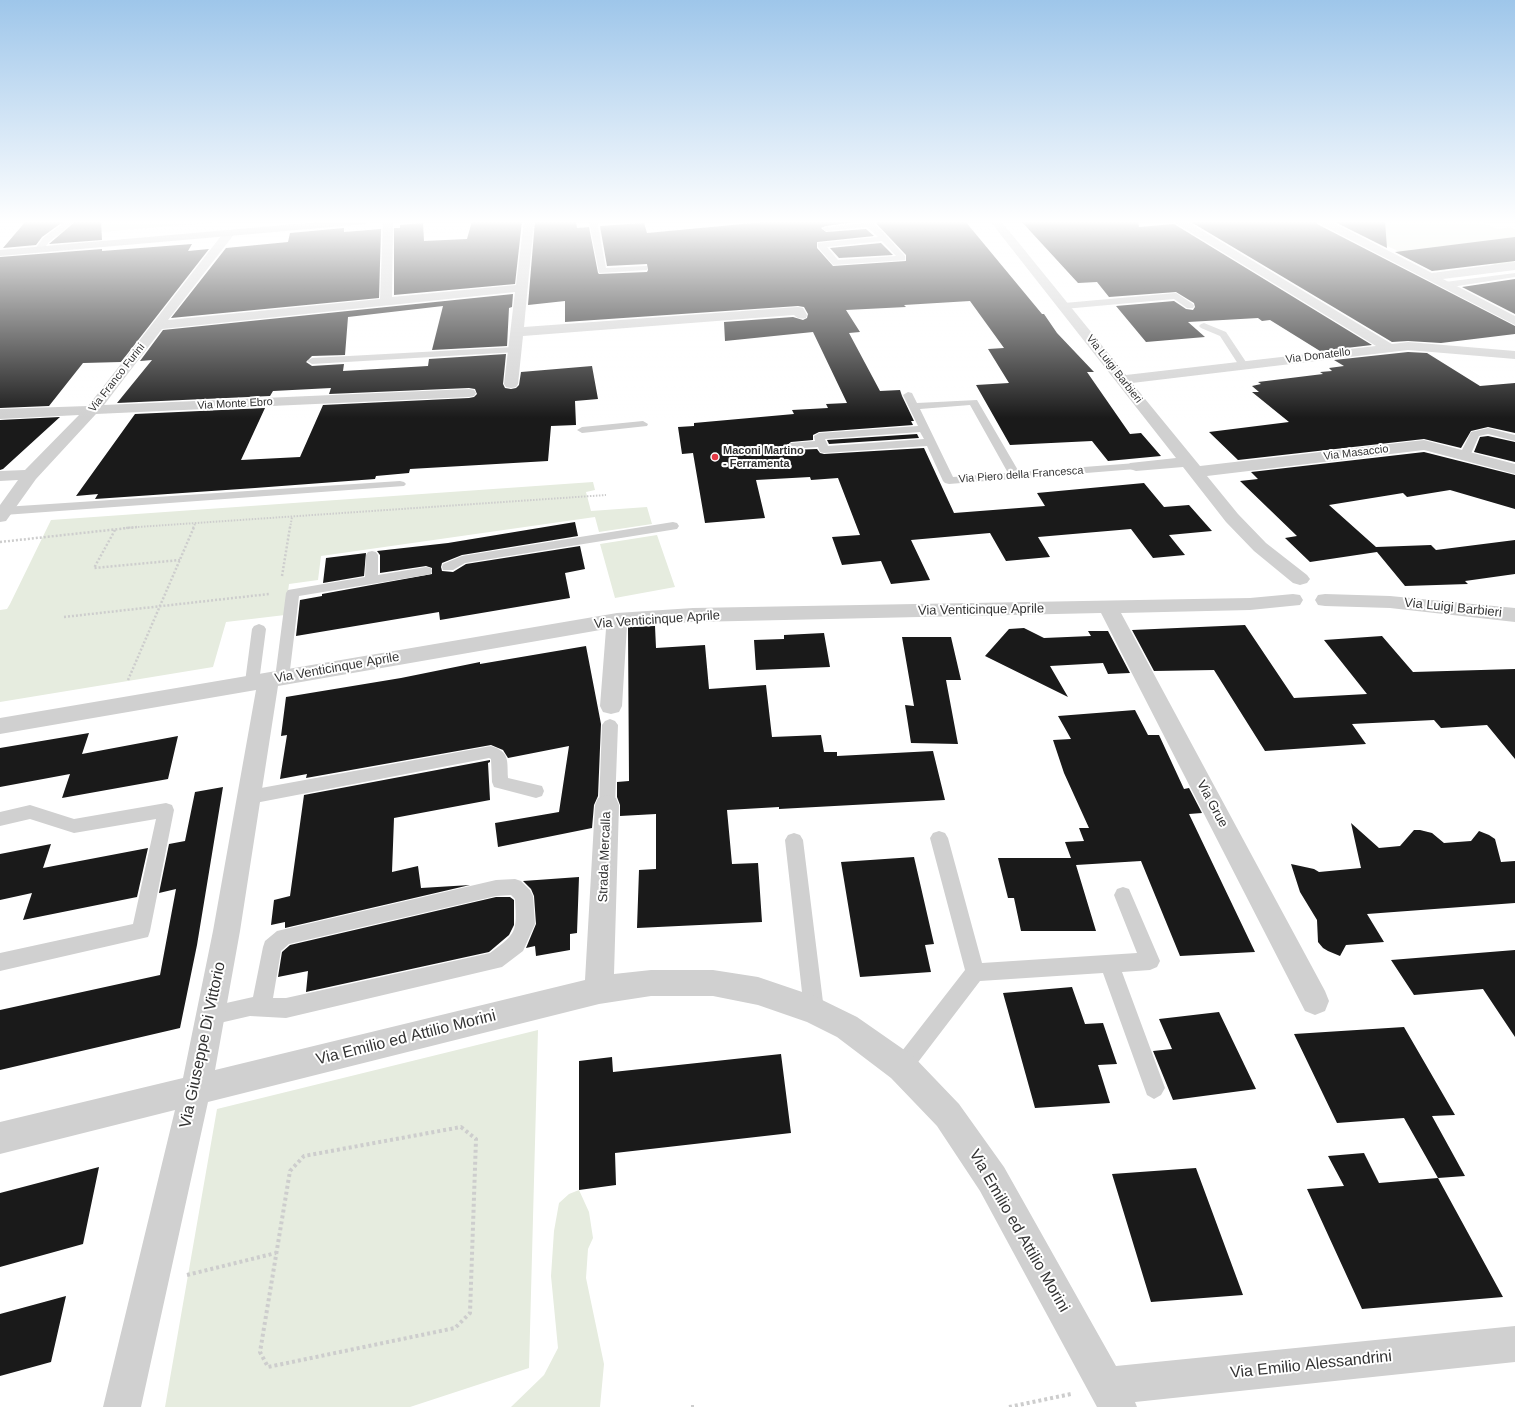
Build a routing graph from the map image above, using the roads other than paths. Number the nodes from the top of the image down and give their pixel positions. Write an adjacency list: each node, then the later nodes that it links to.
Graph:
1 (188, 287): 12 (street, Via Franco Furini)
2 (386, 287): 7 (street)
3 (1048, 287): 8 (street, Via Luigi Barbieri)
4 (1288, 287): 15 (street)
5 (1448, 287): 11 (street)
6 (521, 288): 7 (street); 14 (street)
7 (386, 302): 12 (street)
8 (1064, 306): 9 (lane); 20 (street, Via Luigi Barbieri)
9 (1190, 306)
10 (801, 315): 14 (street)
11 (1515, 321)
12 (158, 325): 23 (street, Via Franco Furini)
13 (1204, 326): 19 (lane)
14 (517, 332): 16 (street)
15 (1389, 348): 17 (street, Via Donatello); 19 (street, Via Donatello)
16 (514, 350): 18 (lane); 21 (street)
17 (1515, 356)
18 (312, 361)
19 (1243, 365): 20 (street, Via Donatello)
20 (1121, 380): 34 (street, Via Luigi Barbieri)
21 (511, 384)
22 (469, 393): 23 (street, Via Monte Ebro)
23 (92, 410): 24 (street, Via Monte Ebro); 37 (street, Via Franco Furini)
24 (0, 414)
25 (643, 424): 27 (lane)
26 (924, 429): 29 (lane, Via Piero della Francesca); 30 (lane); 38 (lane, Via Piero della Francesca)
27 (582, 430)
28 (1515, 438): 32 (lane)
29 (930, 442): 30 (lane); 38 (lane, Via Piero della Francesca)
30 (821, 444): 31 (lane)
31 (791, 446)
32 (1465, 456): 34 (street, Via Masaccio); 35 (street, Via Masaccio)
33 (1136, 466): 34 (street, Via Piero della Francesca); 38 (lane, Via Piero della Francesca)
34 (1191, 467): 46 (street, Via Luigi Barbieri)
35 (1515, 470)
36 (0, 476): 37 (street)
37 (30, 476): 40 (street, Via Franco Furini)
38 (1016, 476)
39 (400, 484): 40 (lane)
40 (2, 514)
41 (673, 526): 43 (lane)
42 (372, 555): 45 (lane)
43 (448, 567)
44 (426, 571): 45 (lane)
45 (371, 580): 51 (lane)
46 (1300, 590): 47 (street, Via Venticinque Aprile); 48 (street, Via Luigi Barbieri)
47 (1108, 607): 49 (street, Via Venticinque Aprile); 65 (street, Via Grue)
48 (1515, 614)
49 (617, 620): 51 (street, Via Venticinque Aprile); 52 (street, Strada Mercalla)
50 (259, 629): 51 (lane)
51 (267, 680): 53 (street, Via Venticinque Aprile); 55 (street, Via Giuseppe Di Vittorio)
52 (610, 716): 56 (lane, Strada Mercalla)
53 (0, 726)
54 (536, 791): 55 (lane)
55 (250, 797): 68 (street, Via Giuseppe Di Vittorio)
56 (607, 805): 64 (street, Strada Mercalla)
57 (0, 819): 61 (lane)
58 (939, 838): 63 (lane)
59 (794, 840): 67 (lane)
60 (1123, 895): 62 (lane)
61 (0, 962)
62 (1109, 963): 63 (lane); 70 (lane)
63 (975, 972): 69 (lane)
64 (599, 990): 67 (street, Via Emilio ed Attilio Morini); 71 (street, Via Emilio ed Attilio Morini)
65 (1315, 1002)
66 (261, 1007): 66 (lane); 68 (lane)
67 (814, 1010): 69 (street, Via Emilio ed Attilio Morini)
68 (211, 1015): 71 (street, Via Giuseppe Di Vittorio)
69 (902, 1067): 74 (street, Via Emilio ed Attilio Morini)
70 (1154, 1088)
71 (195, 1091): 72 (street, Via Emilio ed Attilio Morini); 75 (street, Via Giuseppe Di Vittorio)
72 (0, 1138)
73 (1515, 1344): 74 (street, Via Emilio Alessandrini)
74 (1112, 1396)
75 (122, 1407)

